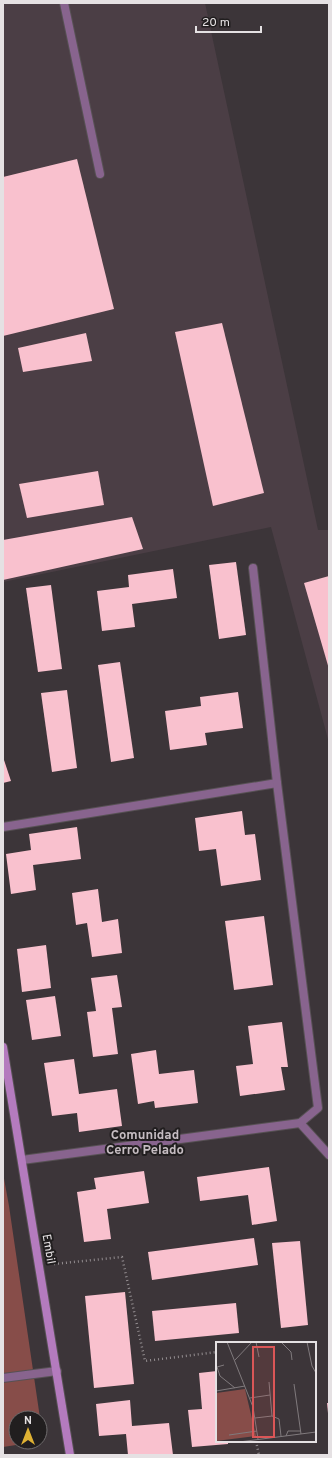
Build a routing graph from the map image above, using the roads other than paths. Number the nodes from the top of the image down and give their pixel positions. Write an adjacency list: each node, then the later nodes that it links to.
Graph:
1 (64, 3): 2 (street)
2 (100, 174)
3 (253, 568): 4 (street)
4 (277, 784): 5 (street); 7 (street)
5 (3, 827)
6 (3, 1047): 9 (street, Embil)
7 (300, 1123): 8 (street); 9 (street)
8 (329, 1155)
9 (22, 1160): 10 (street, Embil)
10 (57, 1371): 11 (street); 12 (street, Embil)
11 (3, 1378)
12 (70, 1455)

